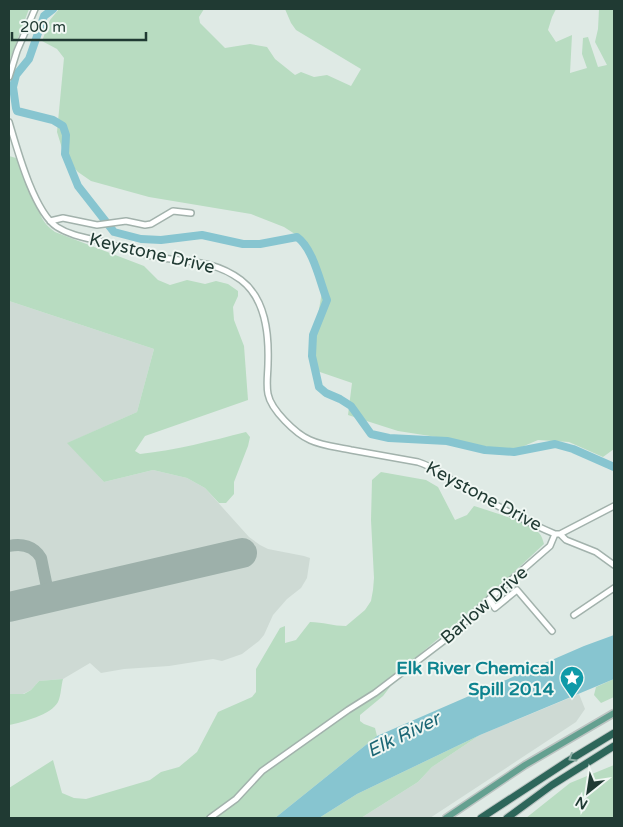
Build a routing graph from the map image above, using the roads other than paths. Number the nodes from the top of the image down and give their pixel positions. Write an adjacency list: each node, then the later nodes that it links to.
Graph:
1 (35, 9): 2 (street)
2 (9, 77)
3 (9, 122): 5 (street, Keystone Drive)
4 (191, 213): 5 (street)
5 (50, 221): 7 (street, Keystone Drive)
6 (614, 506): 7 (street, Barlow Drive)
7 (558, 534): 8 (street, Keystone Drive); 10 (street, Barlow Drive)
8 (614, 564)
9 (614, 588): 11 (street)
10 (489, 599): 12 (street); 16 (street, Barlow Drive)
11 (574, 615)
12 (552, 631)
13 (614, 713): 17 (main road)
14 (614, 733): 18 (highway, one-way to 18)
15 (614, 746): 19 (highway)
16 (210, 818)
17 (446, 818)
18 (481, 818)
19 (506, 818)

